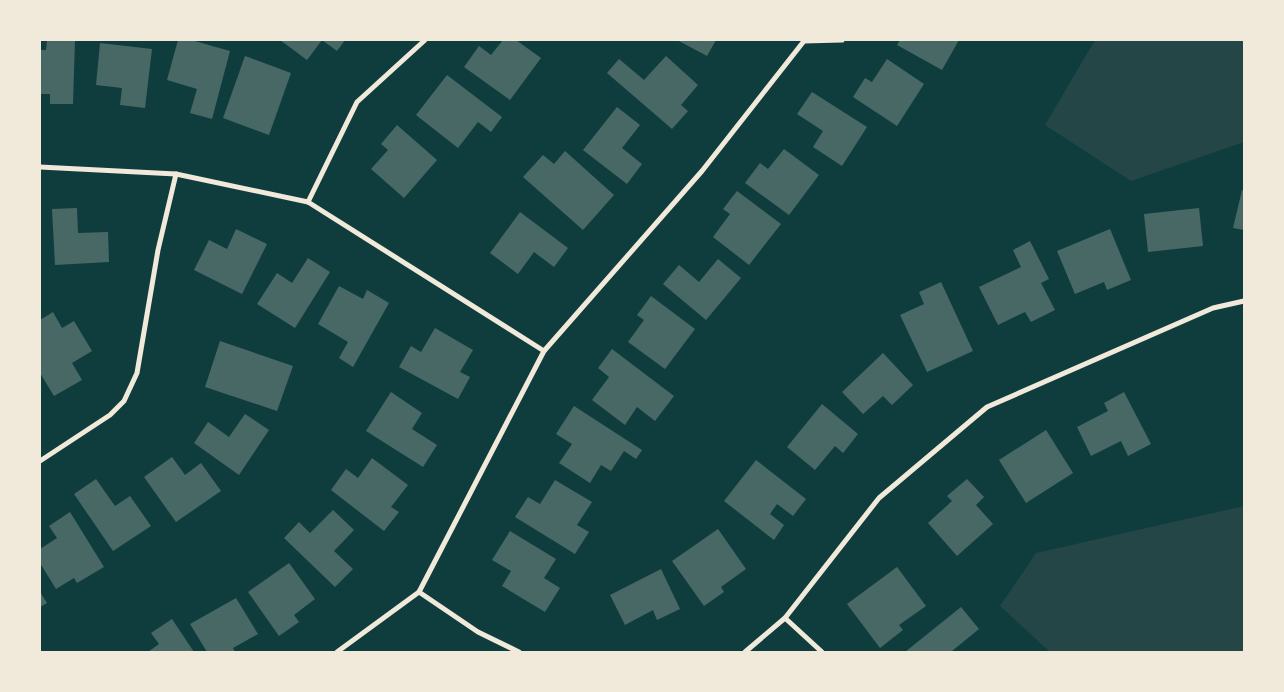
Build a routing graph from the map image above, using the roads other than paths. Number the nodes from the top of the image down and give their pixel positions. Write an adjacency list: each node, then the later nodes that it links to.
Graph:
1 (425, 40): 6 (street)
2 (804, 40): 3 (street); 8 (street)
3 (842, 40)
4 (40, 167): 5 (street)
5 (176, 174): 6 (street); 9 (street)
6 (308, 202): 8 (street)
7 (1244, 301): 11 (street)
8 (544, 351): 10 (street)
9 (40, 460)
10 (419, 592): 12 (street); 13 (street)
11 (785, 618): 14 (street); 15 (street)
12 (337, 652)
13 (519, 652)
14 (745, 652)
15 (822, 652)

